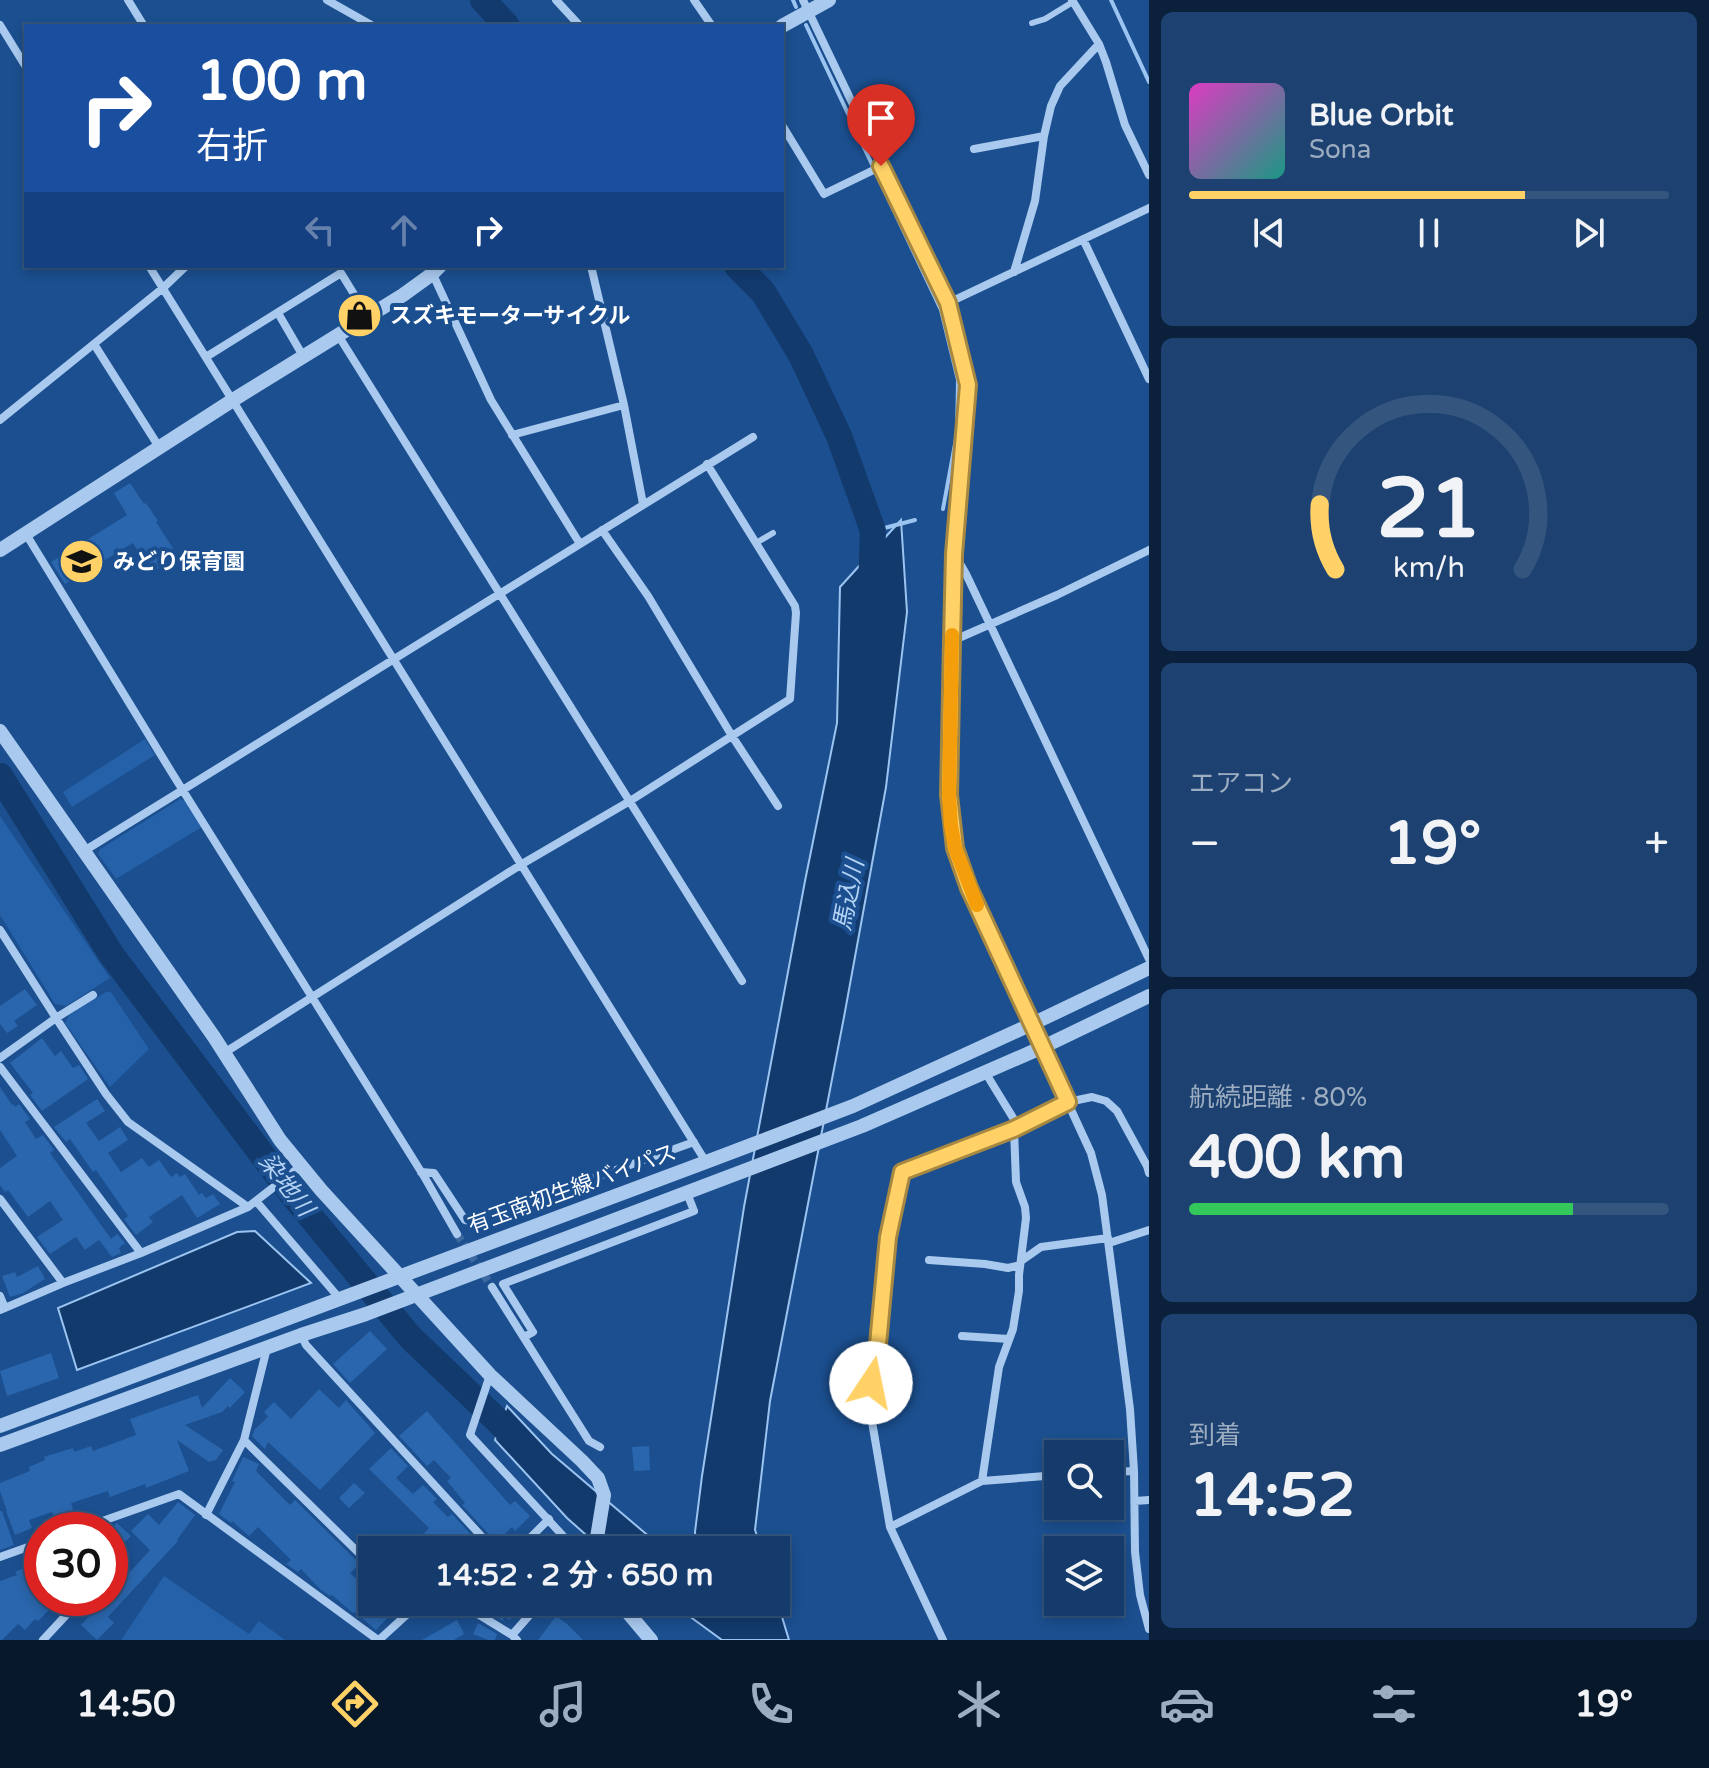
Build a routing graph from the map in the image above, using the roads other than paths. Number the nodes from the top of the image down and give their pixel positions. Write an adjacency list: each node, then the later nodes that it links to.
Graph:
1 (128, 0): 9 (street)
2 (327, 0): 10 (street)
3 (556, 0): 11 (street)
4 (694, 0): 12 (street)
5 (829, 0): 7 (street)
6 (1073, 1): 8 (lane); 15 (street)
7 (806, 6): 13 (street); 20 (street)
8 (1032, 23)
9 (143, 24)
10 (369, 24)
11 (578, 24)
12 (711, 24)
13 (784, 24)
14 (0, 25): 16 (street)
15 (1099, 44): 18 (street); 21 (street)
16 (24, 64)
17 (784, 128): 20 (street)
18 (1044, 136): 19 (street); 28 (street)
19 (974, 149)
20 (881, 166): 30 (street)
21 (1149, 175)
22 (1149, 208): 23 (street)
23 (1083, 239): 28 (street); 37 (street)
24 (150, 268): 29 (street)
25 (184, 268): 29 (street)
26 (591, 268): 39 (street)
27 (434, 269): 32 (street); 41 (street)
28 (1014, 272): 30 (street)
29 (163, 288): 34 (street); 36 (street)
30 (948, 303): 53 (street)
31 (278, 313): 32 (street); 35 (street); 36 (street)
32 (368, 317): 33 (street)
33 (338, 335): 35 (street); 54 (street)
34 (94, 344): 40 (street); 43 (street)
35 (303, 356): 38 (street)
36 (206, 357): 38 (street)
37 (1149, 379)
38 (233, 400): 43 (street); 57 (street)
39 (624, 405): 41 (street); 45 (street)
40 (0, 420)
41 (512, 435): 50 (street)
42 (753, 437): 44 (street)
43 (159, 447): 48 (street)
44 (707, 464): 45 (street); 49 (street)
45 (643, 504): 46 (street)
46 (602, 530): 50 (street); 59 (street)
47 (773, 533): 49 (lane)
48 (26, 534): 51 (street); 60 (street)
49 (756, 543): 59 (street)
50 (580, 544): 54 (street)
51 (0, 550)
52 (1149, 550): 55 (street)
53 (954, 554): 55 (street); 56 (street)
54 (500, 594): 57 (street); 61 (street)
55 (990, 626): 56 (street); 66 (street)
56 (952, 641): 73 (street)
57 (394, 659): 60 (street); 64 (street)
58 (0, 731): 63 (street)
59 (732, 736): 61 (street); 62 (street)
60 (183, 789): 63 (street); 71 (street)
61 (630, 801): 64 (street); 68 (street)
62 (778, 806)
63 (84, 851): 75 (street)
64 (522, 864): 71 (street); 81 (street)
65 (0, 930): 72 (street)
66 (1149, 959)
67 (1149, 968): 73 (street, 有玉南初生線バイパス)
68 (742, 981)
69 (93, 995): 72 (street)
70 (1149, 996): 74 (street, 有玉南初生線バイパス)
71 (311, 998): 75 (street); 84 (street)
72 (56, 1018): 76 (street); 89 (street)
73 (1032, 1024): 74 (street); 82 (street, 有玉南初生線バイパス)
74 (1043, 1047): 78 (street, 有玉南初生線バイパス); 79 (street)
75 (224, 1053): 83 (street)
76 (0, 1058)
77 (0, 1067): 93 (street)
78 (985, 1072): 80 (street); 86 (street, 有玉南初生線バイパス)
79 (1068, 1102): 80 (street); 85 (street); 92 (street)
80 (1016, 1128): 95 (street); 122 (street)
81 (694, 1142): 82 (street); 84 (street)
82 (706, 1162): 96 (street, 有玉南初生線バイパス)
83 (299, 1168): 88 (street); 96 (street)
84 (421, 1172): 91 (street)
85 (1149, 1173)
86 (687, 1193): 100 (street, 有玉南初生線バイパス); 105 (street)
87 (0, 1199): 97 (street)
88 (256, 1201): 89 (street); 101 (street)
89 (248, 1207): 93 (street)
90 (1149, 1230): 92 (street)
91 (457, 1234)
92 (1109, 1241): 95 (street); 114 (street)
93 (141, 1253): 97 (street)
94 (929, 1260): 95 (street)
95 (1020, 1263): 106 (street)
96 (396, 1278): 100 (street); 101 (street, 有玉南初生線バイパス)
97 (63, 1283): 102 (street)
98 (492, 1287): 105 (street)
99 (0, 1296): 102 (street)
100 (413, 1296): 103 (street, 有玉南初生線バイパス); 108 (street)
101 (345, 1297): 109 (street, 有玉南初生線バイパス)
102 (2, 1309)
103 (301, 1335): 107 (street, 有玉南初生線バイパス); 123 (street)
104 (962, 1336): 106 (street)
105 (524, 1337): 112 (street)
106 (1009, 1339): 116 (street)
107 (267, 1348): 110 (street); 111 (street, 有玉南初生線バイパス)
108 (490, 1375): 121 (street); 126 (street)
109 (0, 1426)
110 (244, 1440): 120 (street); 128 (street)
111 (0, 1445)
112 (600, 1447)
113 (1124, 1471): 114 (street)
114 (1134, 1471): 118 (street)
115 (1044, 1476): 116 (street)
116 (982, 1481): 122 (street)
117 (1149, 1500): 118 (street)
118 (1135, 1501): 135 (street)
119 (128, 1512): 120 (street)
120 (206, 1515): 140 (street)
121 (549, 1519): 124 (street); 125 (street)
122 (890, 1527): 141 (street)
123 (481, 1536)
124 (532, 1536)
125 (564, 1536)
126 (597, 1536)
127 (24, 1548): 129 (street)
128 (358, 1552)
129 (0, 1557)
130 (65, 1616): 139 (street)
131 (403, 1616): 136 (street)
132 (481, 1616): 137 (street)
133 (530, 1616): 137 (street)
134 (630, 1616): 138 (street)
135 (1149, 1629)
136 (389, 1636): 140 (street)
137 (514, 1638)
138 (646, 1638)
139 (43, 1640)
140 (378, 1640)
141 (943, 1640)

